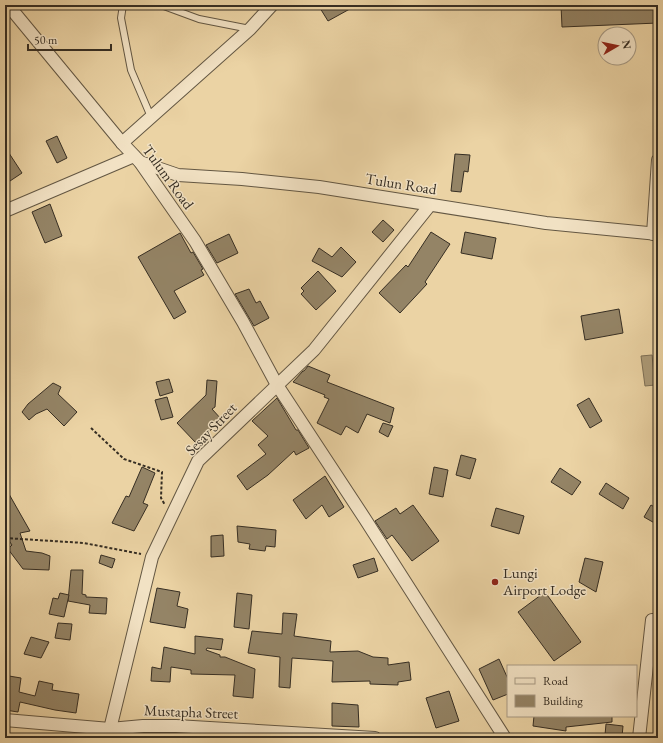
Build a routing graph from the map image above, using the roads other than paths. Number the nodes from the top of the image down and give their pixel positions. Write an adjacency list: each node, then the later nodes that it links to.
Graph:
1 (8, 5): 7 (street, Tulum Road)
2 (123, 5): 6 (lane)
3 (161, 5): 5 (lane)
4 (272, 5): 5 (street)
5 (250, 29): 6 (street)
6 (151, 117): 7 (street)
7 (122, 143): 8 (street, Tulum Road)
8 (137, 159): 10 (street, Tulun Road); 11 (street); 13 (street, Tulum Road)
9 (658, 160): 12 (street)
10 (430, 205): 12 (street, Tulun Road); 13 (street, Sesay Street)
11 (5, 211)
12 (655, 234)
13 (277, 385): 16 (street, Sesay Street); 19 (street, Tulum Road)
14 (652, 620): 20 (street)
15 (5, 720): 16 (street, Mustapha Street)
16 (107, 734): 17 (street, Mustapha Street)
17 (283, 735): 18 (street, Mustapha Street)
18 (375, 738)
19 (505, 738)
20 (639, 738)

